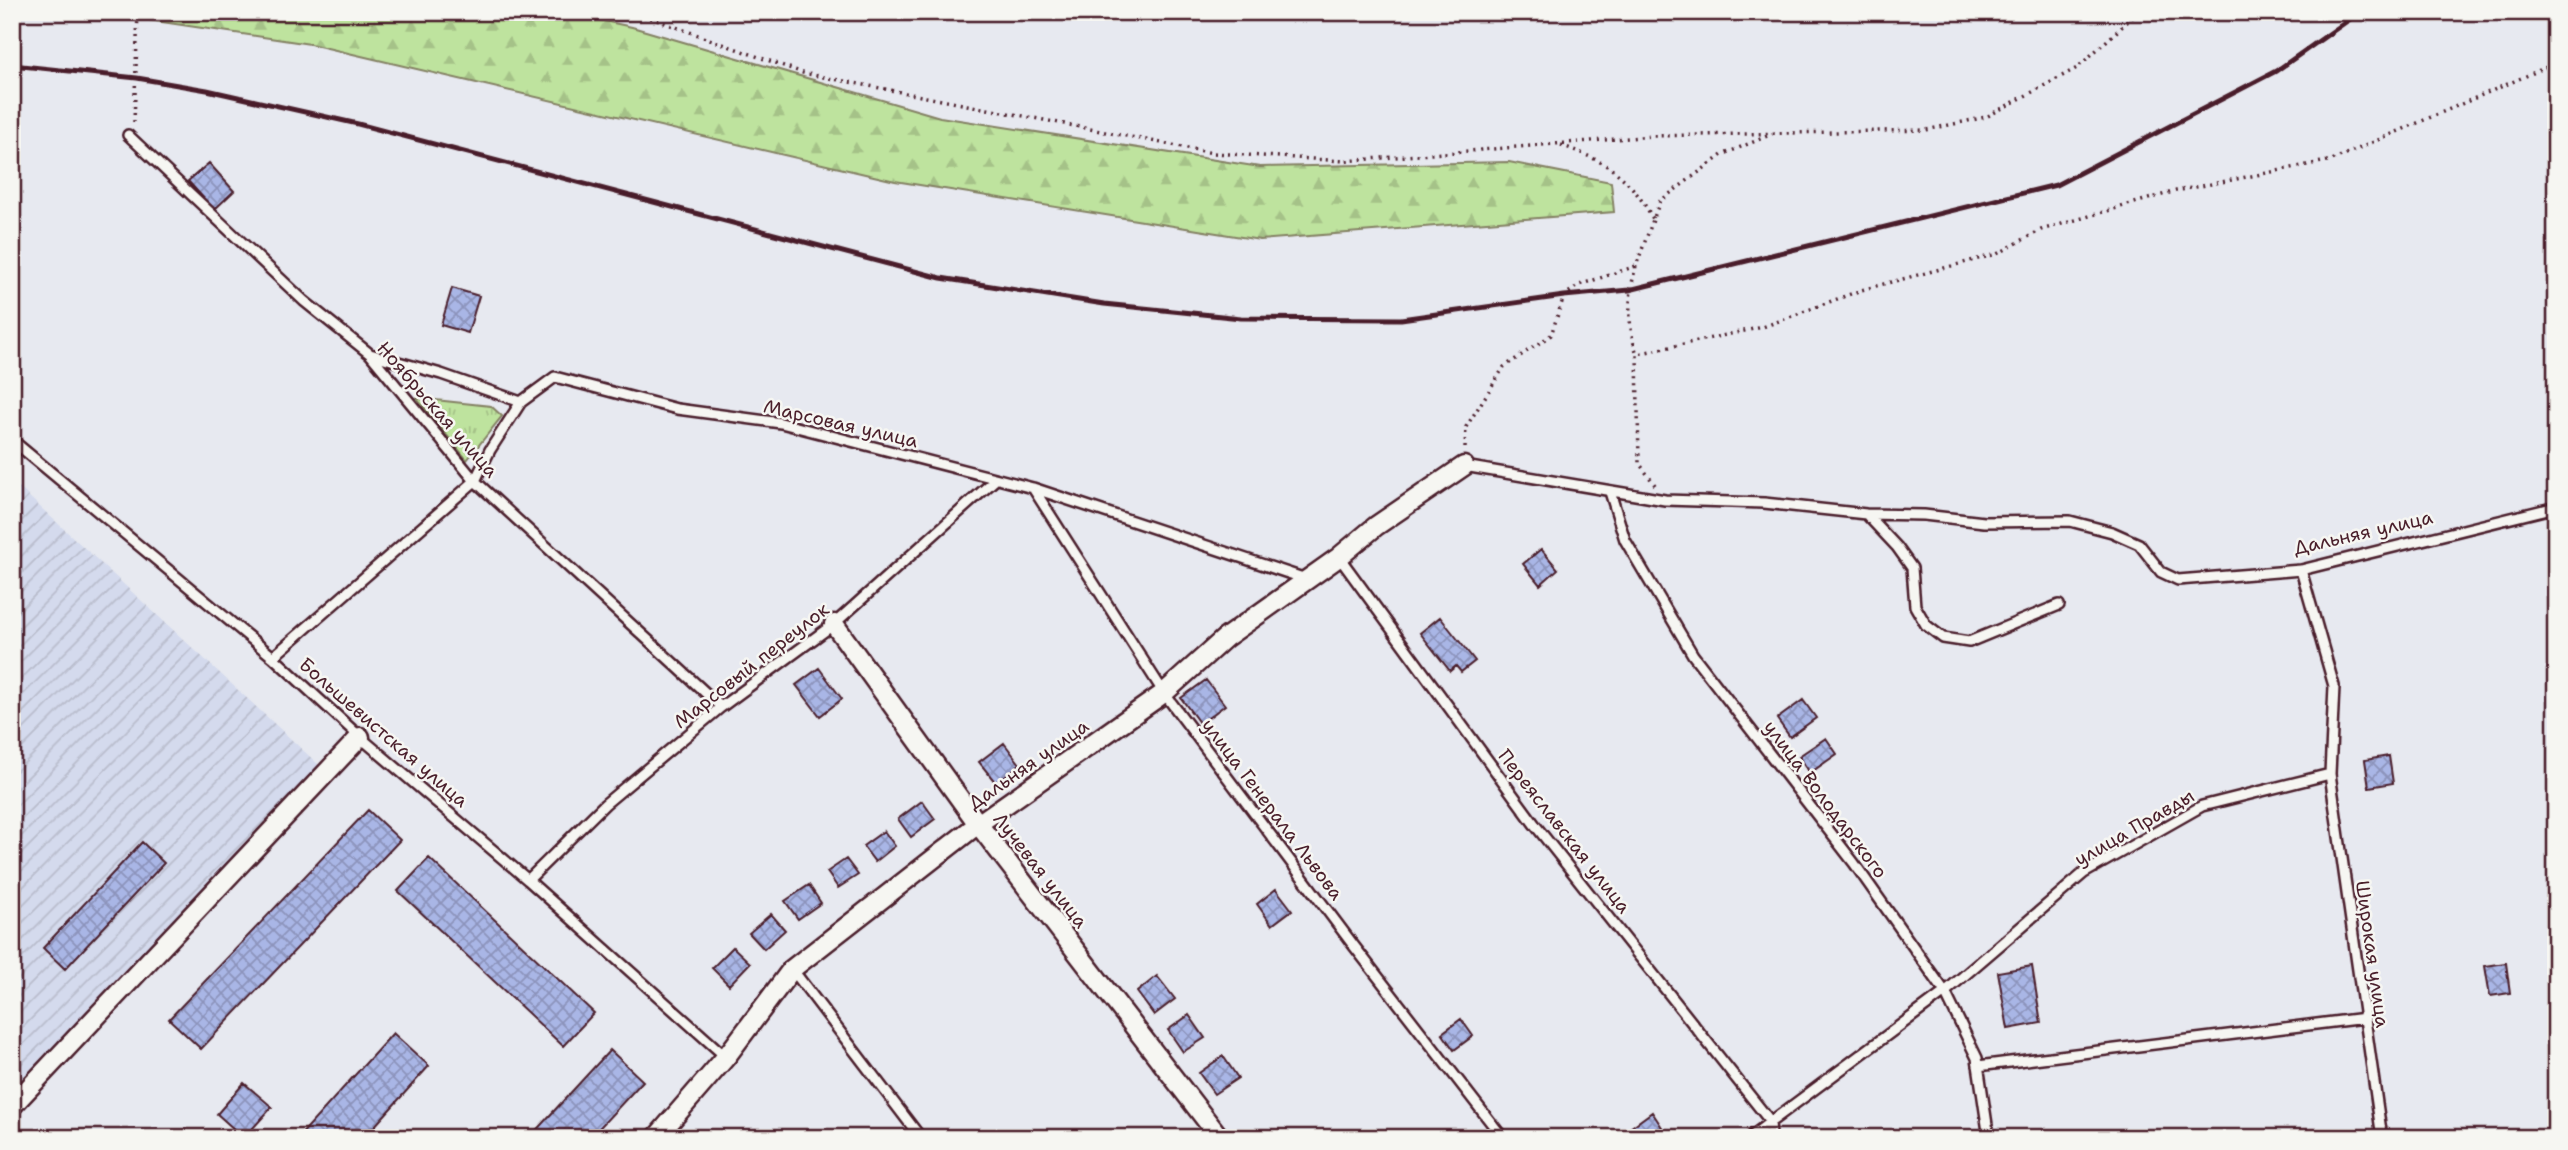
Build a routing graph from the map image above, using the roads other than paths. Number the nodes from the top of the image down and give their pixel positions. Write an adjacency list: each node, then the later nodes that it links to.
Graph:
1 (128, 135): 2 (lane, Ноябрьская улица)
2 (370, 354): 3 (lane); 7 (lane, Ноябрьская улица)
3 (521, 402): 6 (lane, Марсовая улица); 7 (lane)
4 (12, 440): 17 (lane, Большевистская улица)
5 (1464, 466): 9 (lane); 12 (street, Дальняя улица)
6 (996, 478): 8 (lane, Марсовая улица); 16 (lane, Марсовый переулок)
7 (475, 481): 17 (lane); 19 (lane, Ноябрьская улица)
8 (1032, 488): 14 (lane, Марсовая улица); 18 (lane, улица Генерала Львова)
9 (1610, 492): 11 (lane); 25 (lane, улица Володарского)
10 (2556, 507): 13 (lane, Дальняя улица)
11 (1866, 514): 13 (lane, Дальняя улица); 15 (lane)
12 (1339, 557): 14 (street, Дальняя улица); 30 (lane, Переяславская улица)
13 (2301, 570): 21 (lane)
14 (1306, 579): 18 (street, Дальняя улица)
15 (2059, 605)
16 (834, 624): 19 (lane, Марсовый переулок); 22 (street, Лучевая улица)
17 (272, 657): 20 (lane, Большевистская улица)
18 (1164, 693): 22 (street, Дальняя улица); 34 (lane, улица Генерала Львова)
19 (721, 707): 23 (lane, Марсовый переулок)
20 (360, 737): 23 (lane, Большевистская улица); 29 (street)
21 (2330, 774): 25 (lane, улица Правды); 26 (lane, Широкая улица)
22 (978, 824): 24 (street, Дальняя улица); 33 (street, Лучевая улица)
23 (528, 880): 27 (lane, Большевистская улица)
24 (792, 969): 27 (street, Дальняя улица); 32 (lane)
25 (1945, 992): 28 (lane, улица Володарского); 30 (lane, улица Правды)
26 (2365, 1018): 28 (lane); 38 (lane, Широкая улица)
27 (726, 1057): 31 (street, Дальняя улица)
28 (1979, 1066): 37 (lane, улица Володарского)
29 (12, 1106)
30 (1770, 1121): 35 (lane, улица Правды); 36 (lane)
31 (659, 1137)
32 (921, 1138)
33 (1220, 1138)
34 (1503, 1138)
35 (1749, 1138)
36 (1771, 1138)
37 (1989, 1138)
38 (2382, 1138)

